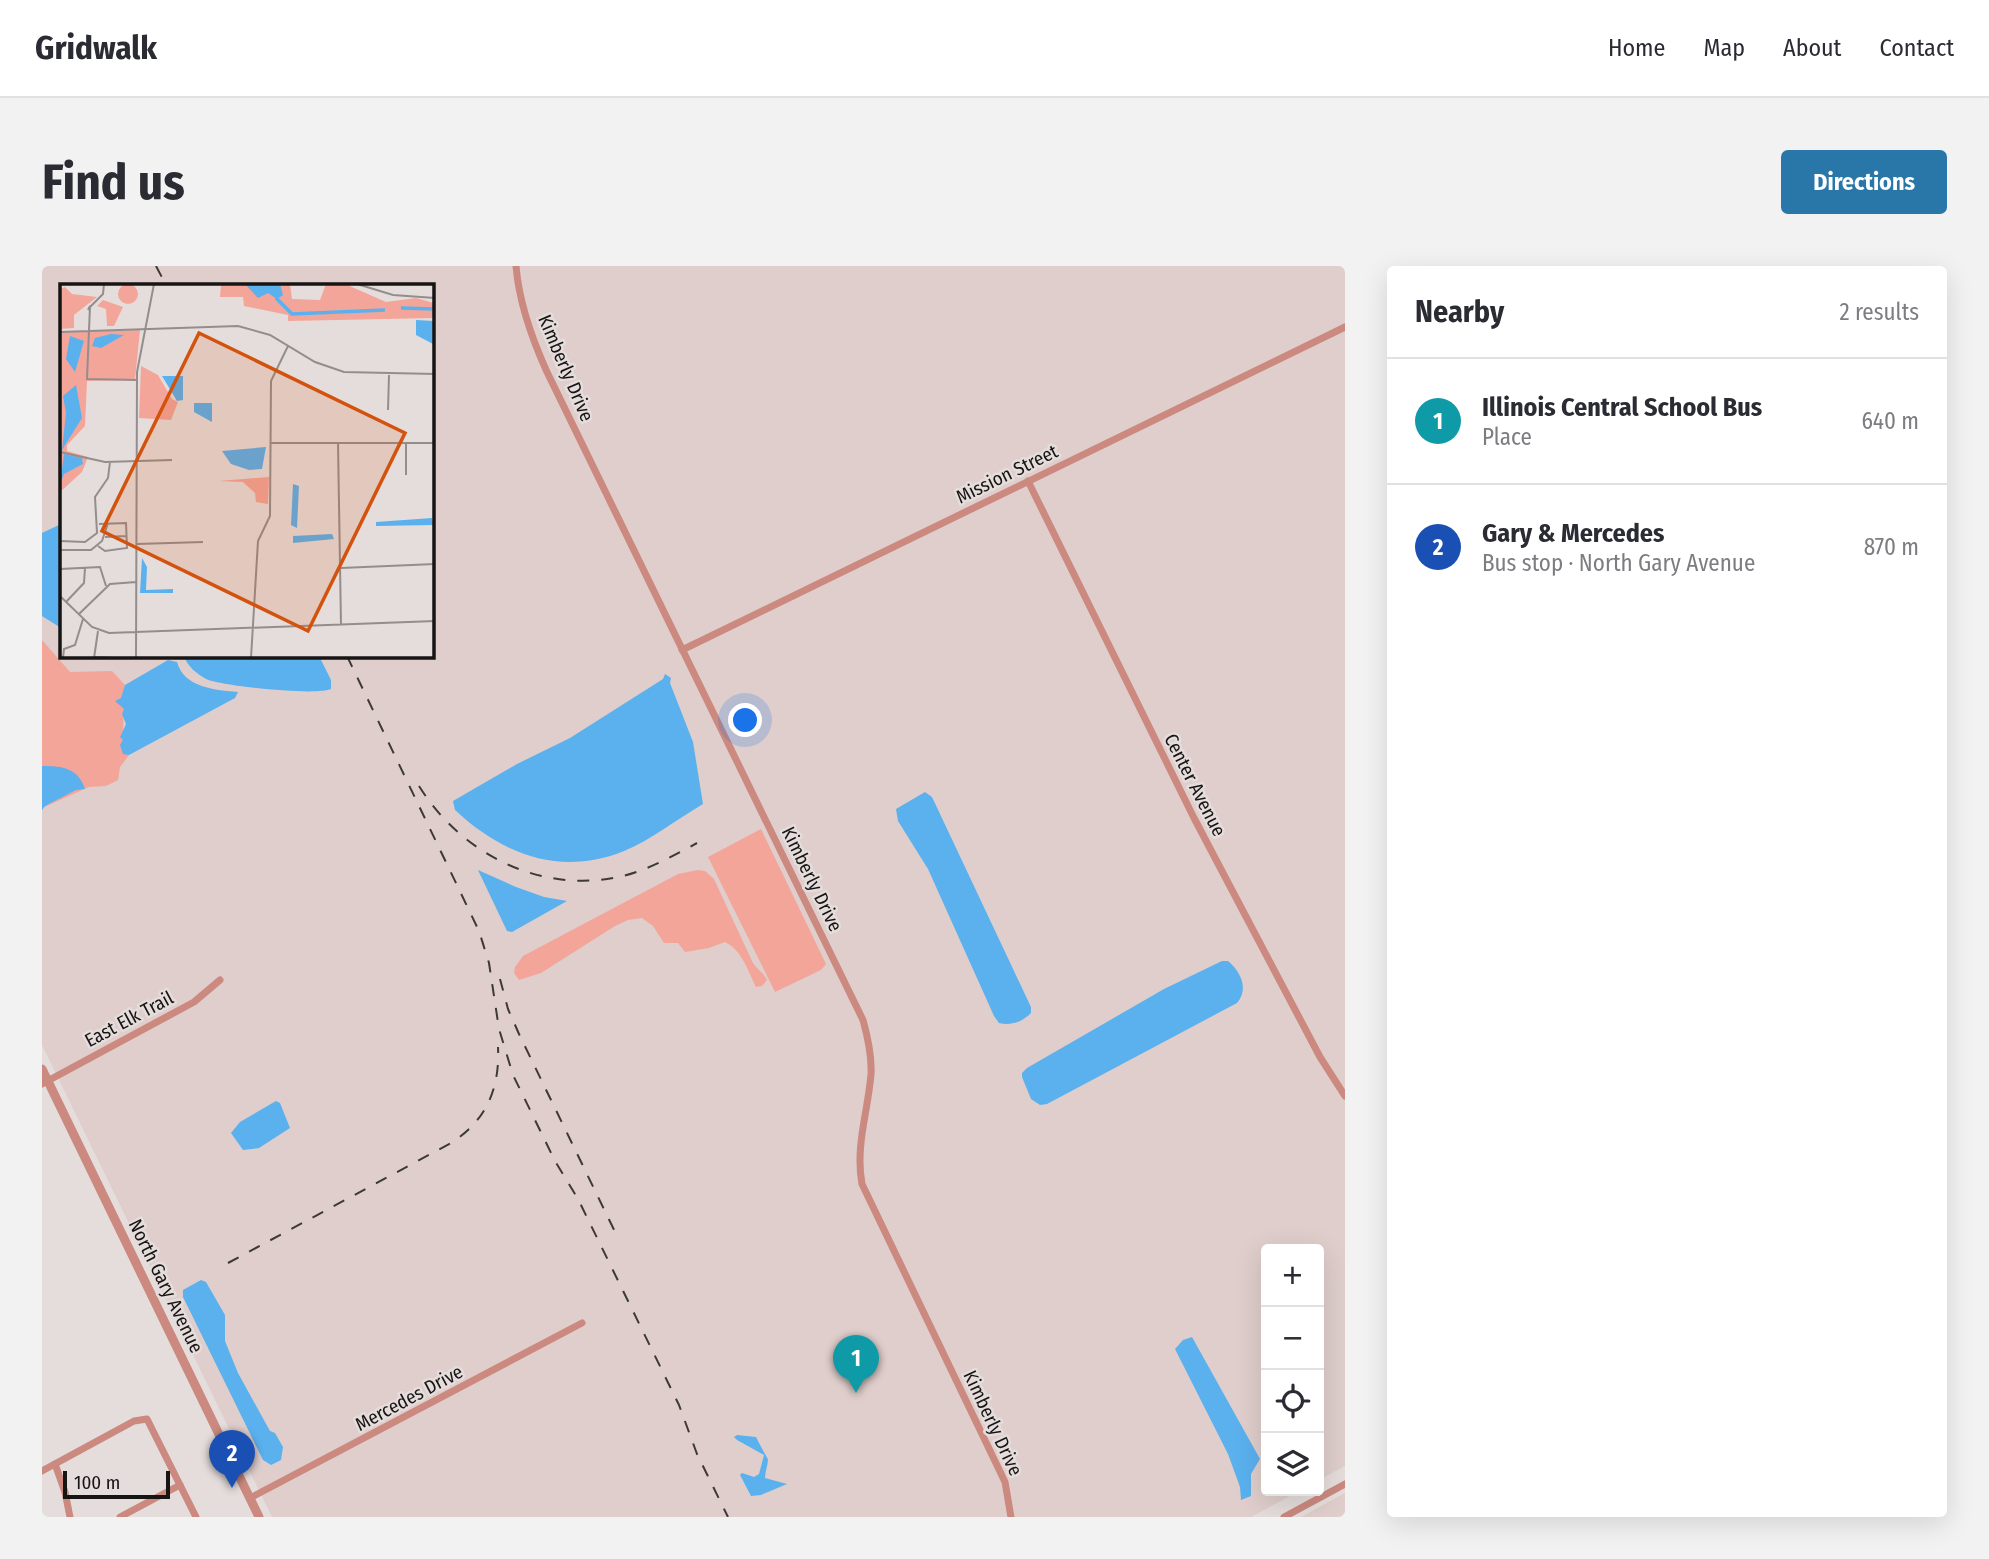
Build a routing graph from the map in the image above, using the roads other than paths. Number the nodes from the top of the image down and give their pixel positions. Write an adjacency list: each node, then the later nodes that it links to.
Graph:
1 (516, 266): 4 (street, Kimberly Drive)
2 (1345, 327): 3 (street, Mission Street)
3 (1028, 481): 4 (street, Mission Street); 8 (street, Center Avenue)
4 (682, 650): 19 (street, Kimberly Drive)
5 (220, 979): 7 (street, East Elk Trail)
6 (42, 1069): 7 (street, North Gary Avenue)
7 (45, 1082): 14 (street, North Gary Avenue)
8 (1345, 1096)
9 (582, 1324): 14 (street, Mercedes Drive)
10 (55, 1464): 11 (street); 13 (street); 15 (street)
11 (42, 1471)
12 (1345, 1484): 20 (street)
13 (180, 1485): 16 (street); 17 (street)
14 (250, 1499): 18 (street, North Gary Avenue)
15 (70, 1517)
16 (120, 1517)
17 (196, 1517)
18 (259, 1517)
19 (1011, 1517)
20 (1284, 1517)

